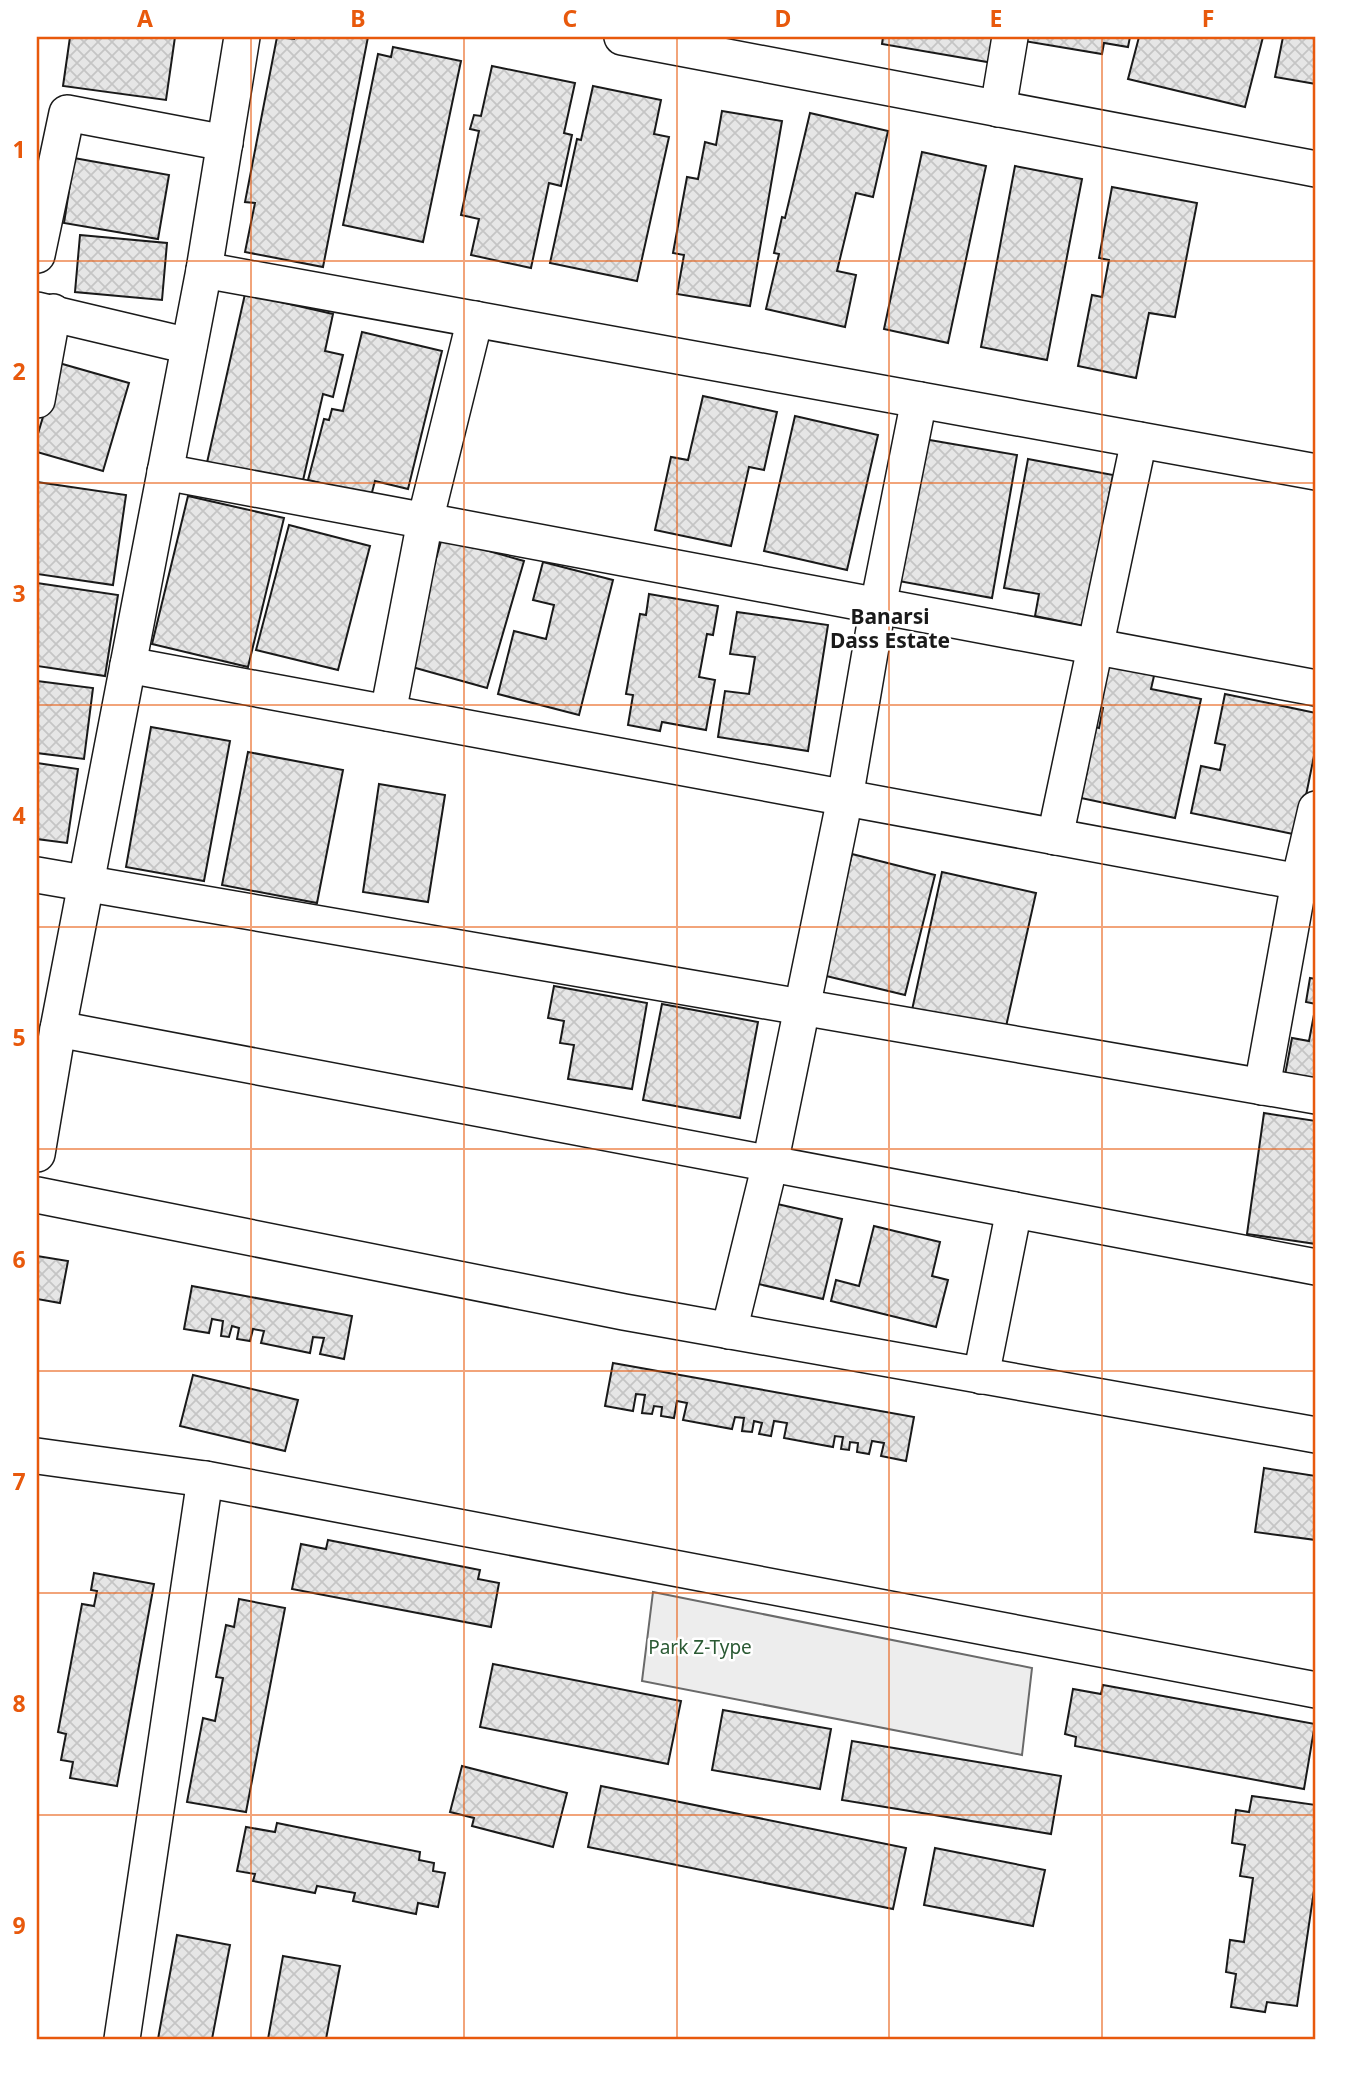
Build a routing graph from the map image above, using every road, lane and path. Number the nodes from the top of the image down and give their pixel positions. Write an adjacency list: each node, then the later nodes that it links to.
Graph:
1 (242, 37): 5 (street)
2 (622, 37): 4 (street)
3 (1010, 37): 4 (street)
4 (998, 108): 6 (street)
5 (225, 144): 7 (street); 8 (street)
6 (1316, 169)
7 (37, 256)
8 (204, 270): 10 (street); 11 (street)
9 (45, 311): 11 (street); 12 (street)
10 (475, 319): 13 (street); 17 (street)
11 (189, 346): 15 (street)
12 (37, 400)
13 (919, 400): 14 (street); 18 (street)
14 (1139, 440): 16 (street); 19 (street)
15 (165, 472): 17 (street); 20 (street)
16 (1316, 472)
17 (425, 521): 18 (street); 22 (street)
18 (878, 606): 19 (street); 23 (street)
19 (1095, 647): 21 (street); 25 (street)
20 (128, 665): 22 (street); 27 (street)
21 (1316, 688)
22 (388, 713): 23 (street)
23 (845, 798): 25 (street); 29 (street)
24 (1316, 809): 28 (street)
25 (1055, 837): 28 (street)
26 (37, 875): 27 (street)
27 (86, 884): 29 (street); 30 (street)
28 (1308, 884): 31 (street)
29 (800, 1007): 31 (street); 34 (street)
30 (58, 1029): 33 (street); 34 (street)
31 (1262, 1087): 32 (street)
32 (1316, 1096)
33 (37, 1154)
34 (770, 1164): 36 (street); 38 (street)
35 (37, 1195): 38 (street)
36 (1014, 1210): 37 (street); 39 (street)
37 (1316, 1267)
38 (729, 1331): 39 (street)
39 (981, 1376): 40 (street)
40 (1316, 1435)
41 (37, 1456): 42 (street)
42 (205, 1479): 43 (street); 44 (street)
43 (1316, 1690)
44 (122, 2039)

